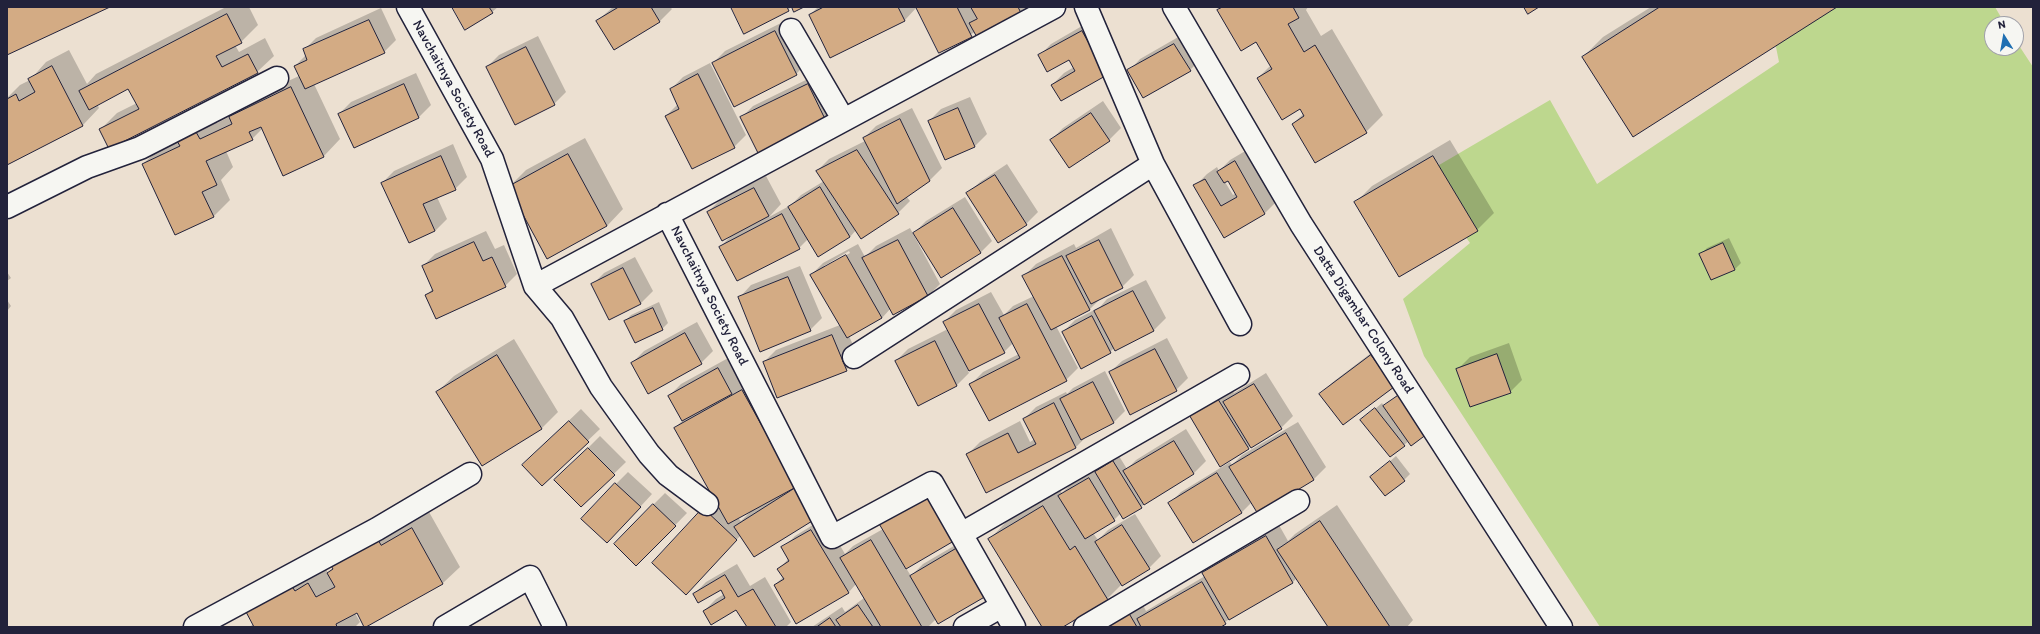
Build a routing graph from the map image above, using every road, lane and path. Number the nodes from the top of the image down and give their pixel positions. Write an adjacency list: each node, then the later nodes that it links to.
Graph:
1 (408, 7): 11 (street, Navchaitnya Society Road)
2 (1054, 7): 7 (street)
3 (1086, 7): 8 (street)
4 (1174, 7): 20 (street, Datta Digambar Colony Road)
5 (791, 30): 7 (street)
6 (277, 78): 9 (street)
7 (844, 119): 10 (street)
8 (1153, 164): 12 (street); 13 (street)
9 (7, 207)
10 (667, 214): 11 (street, Navchaitnya Society Road); 18 (street, Navchaitnya Society Road)
11 (535, 286): 17 (street)
12 (1240, 324)
13 (854, 357)
14 (1238, 375): 18 (street)
15 (470, 474): 21 (street)
16 (1298, 501): 26 (street)
17 (707, 504)
18 (961, 534): 19 (street, Navchaitnya Society Road)
19 (1002, 606): 24 (street); 25 (street, Navchaitnya Society Road)
20 (1556, 625)
21 (195, 627)
22 (445, 627): 23 (street)
23 (555, 627)
24 (965, 627)
25 (1014, 627)
26 (1085, 627)

